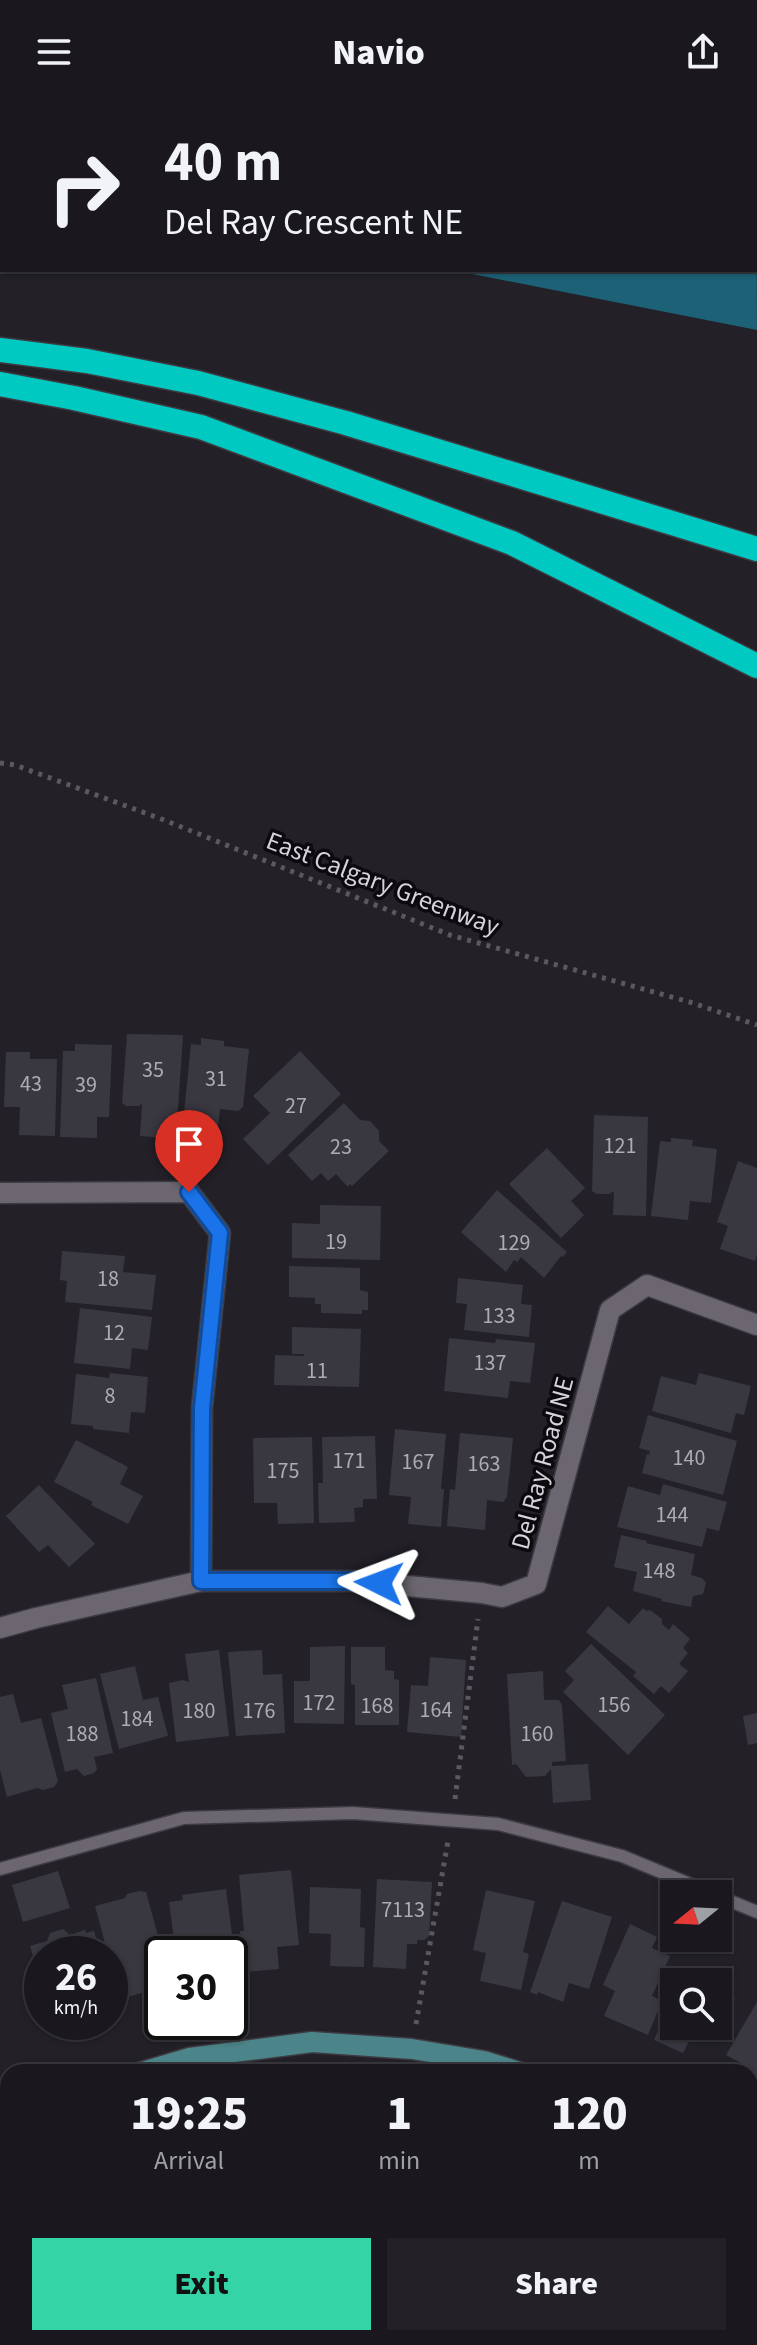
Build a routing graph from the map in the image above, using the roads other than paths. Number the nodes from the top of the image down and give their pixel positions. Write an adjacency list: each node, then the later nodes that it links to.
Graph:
1 (0, 350): 3 (highway)
2 (0, 384): 4 (highway)
3 (757, 549)
4 (757, 666)
5 (0, 1193): 7 (street)
6 (757, 1325): 7 (street, Del Ray Road NE)
7 (201, 1581): 8 (street, Del Ray Road NE)
8 (0, 1628)
9 (0, 1869): 10 (lane)
10 (680, 1880)
11 (732, 1902): 12 (lane)
12 (757, 1912)
13 (169, 2064): 14 (street)
14 (494, 2064)

